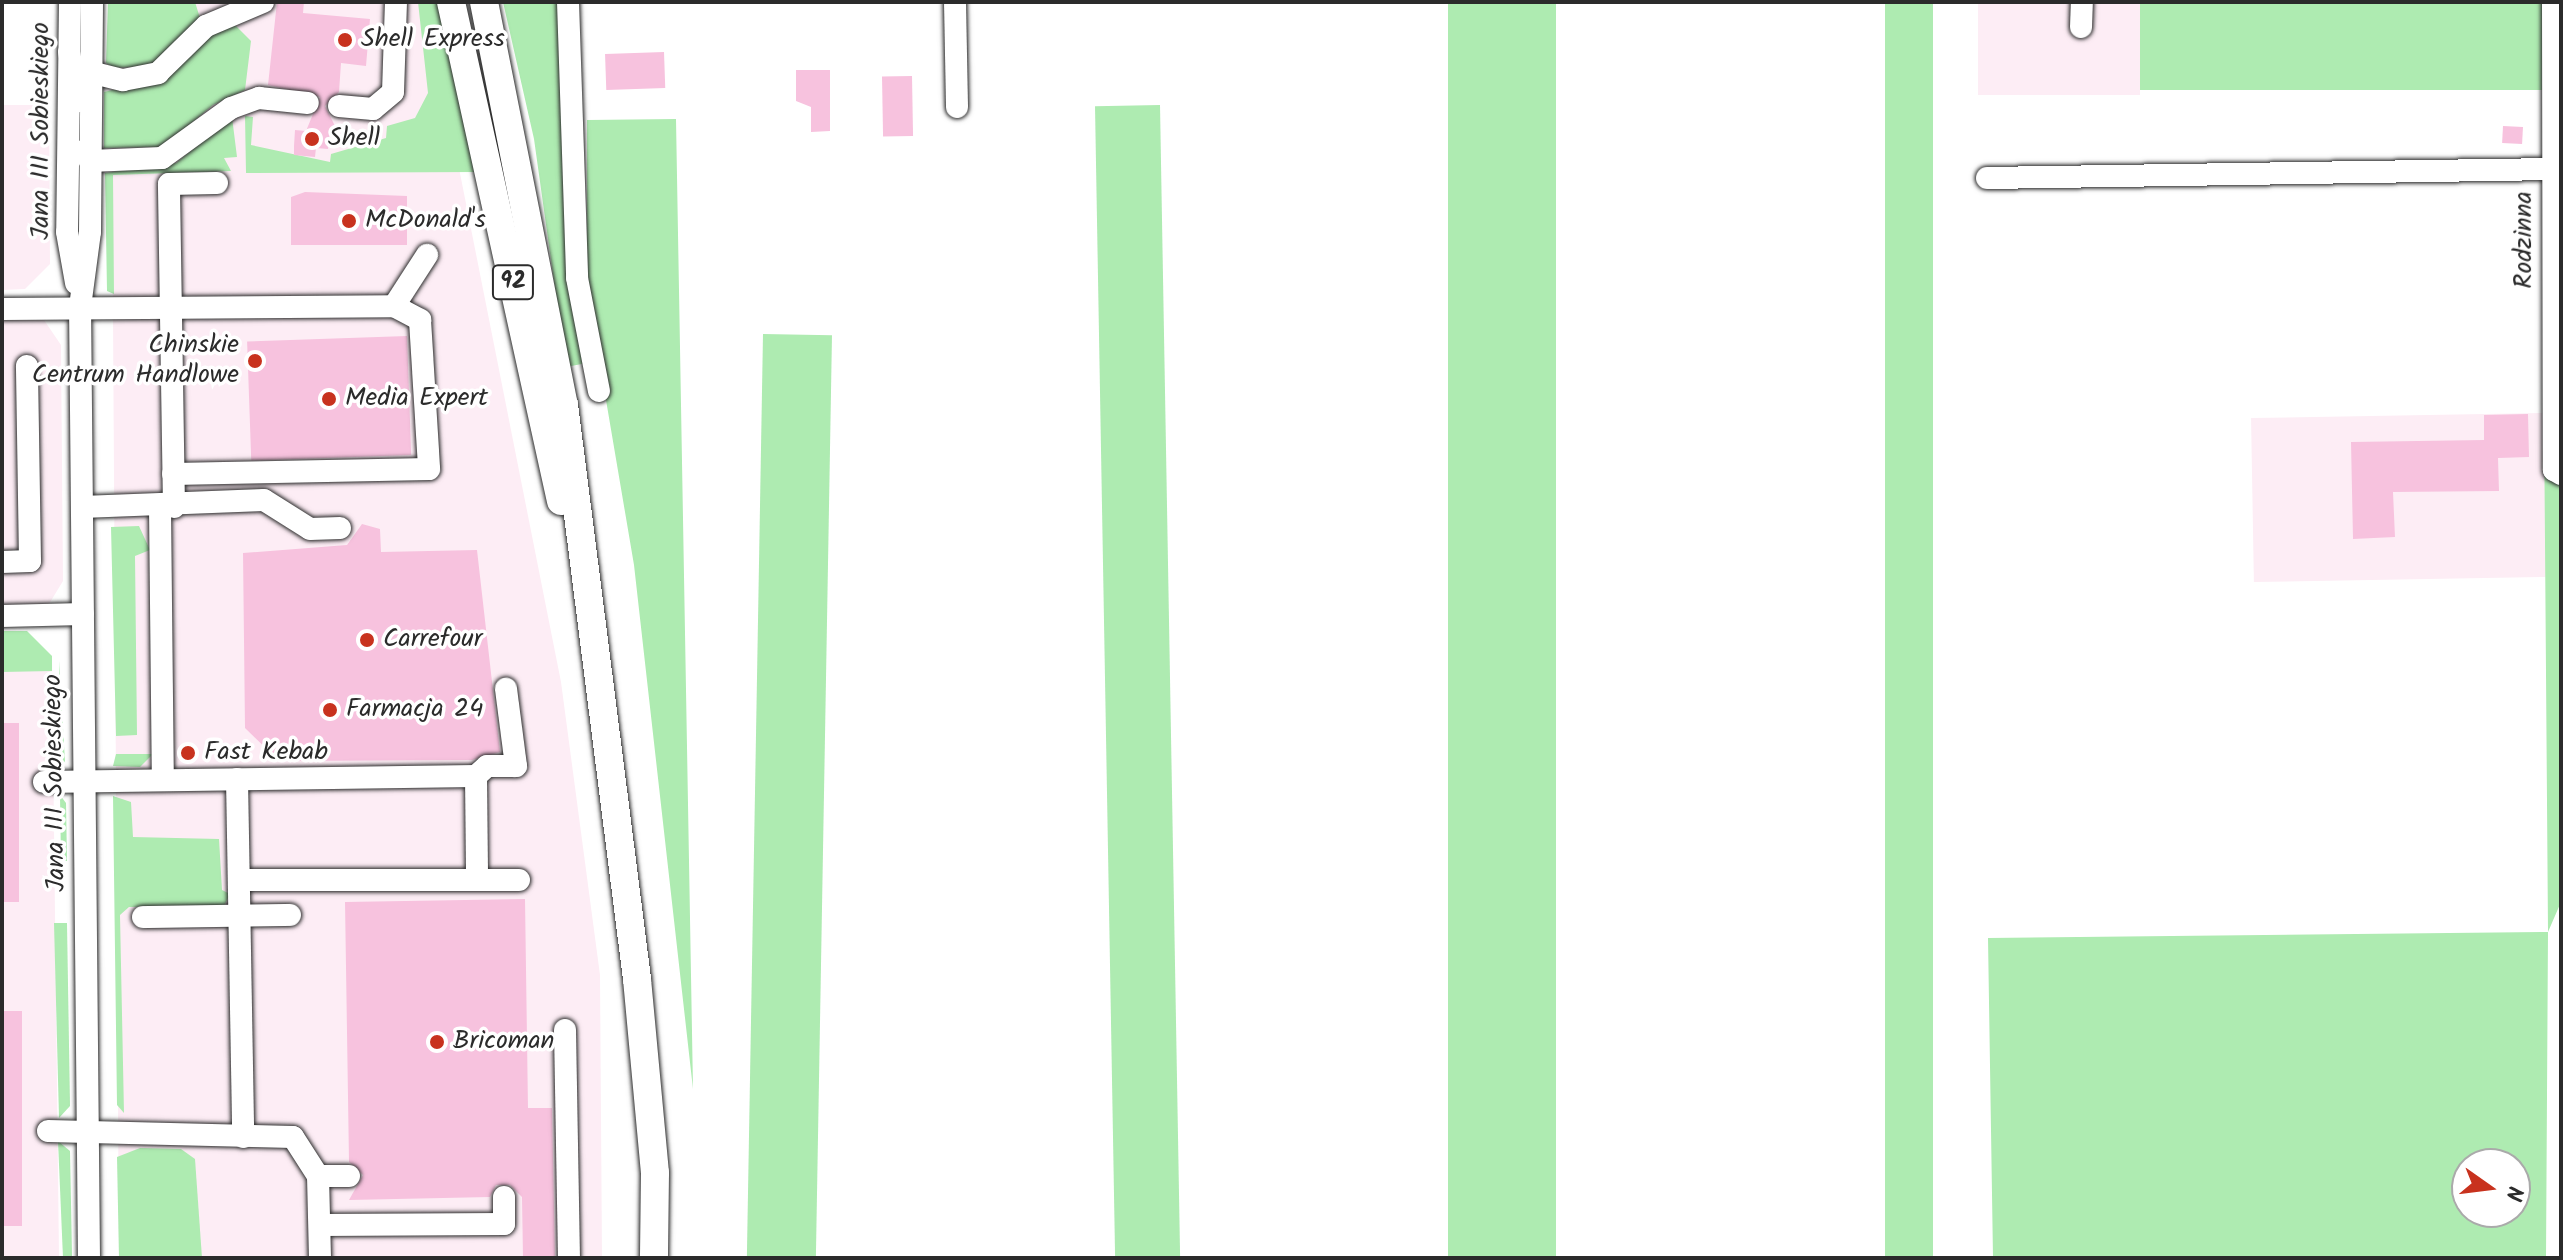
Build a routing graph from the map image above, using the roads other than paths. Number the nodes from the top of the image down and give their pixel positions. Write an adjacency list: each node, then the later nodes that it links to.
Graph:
1 (70, 2): 12 (street, Jana III Sobieskiego)
2 (92, 2): 13 (street, Jana III Sobieskiego)
3 (263, 2): 13 (street)
4 (396, 2): 15 (street)
5 (451, 2): 33 (main road, 92)
6 (484, 2): 33 (main road, 92)
7 (568, 2): 27 (street)
8 (955, 2): 16 (street)
9 (2082, 2): 11 (street)
10 (2553, 2): 18 (street, Rodzinna)
11 (2081, 27)
12 (69, 52): 17 (street); 23 (street, Jana III Sobieskiego)
13 (90, 72): 17 (street, Jana III Sobieskiego)
14 (308, 103): 17 (street)
15 (339, 106)
16 (957, 107)
17 (90, 161): 23 (street, Jana III Sobieskiego)
18 (2552, 169): 19 (street); 29 (street, Rodzinna)
19 (1987, 178)
20 (217, 183): 25 (street)
21 (427, 255): 22 (street)
22 (394, 306): 25 (street); 28 (street)
23 (80, 307): 24 (street); 25 (street); 30 (street, Jana III Sobieskiego)
24 (2, 309)
25 (171, 310): 28 (street)
26 (27, 366): 34 (street)
27 (599, 391)
28 (173, 474): 31 (street)
29 (2561, 474)
30 (82, 507): 31 (street); 35 (street, Jana III Sobieskiego)
31 (167, 507): 32 (street); 40 (street)
32 (340, 528)
33 (580, 561): 53 (main road, 92)
34 (2, 562)
35 (83, 614): 36 (street); 41 (street, Jana III Sobieskiego)
36 (2, 616)
37 (506, 689): 38 (street)
38 (476, 776): 39 (street); 43 (street)
39 (237, 779): 40 (street); 44 (street)
40 (163, 780): 41 (street)
41 (85, 781): 42 (street); 51 (street, Jana III Sobieskiego)
42 (44, 782)
43 (477, 877): 44 (street); 45 (street)
44 (239, 880): 47 (street)
45 (519, 880)
46 (290, 915): 47 (street)
47 (239, 916): 48 (street); 52 (street)
48 (143, 917)
49 (565, 1030): 60 (street)
50 (48, 1131): 51 (street)
51 (88, 1136): 52 (street); 58 (street, Jana III Sobieskiego)
52 (243, 1137): 54 (street)
53 (655, 1173): 61 (main road, 92); 62 (main road, 92)
54 (318, 1176): 55 (street); 57 (street)
55 (349, 1176)
56 (504, 1197): 57 (street)
57 (320, 1225): 59 (street)
58 (89, 1258)
59 (320, 1258)
60 (569, 1258)
61 (654, 1258)
62 (669, 1258)

